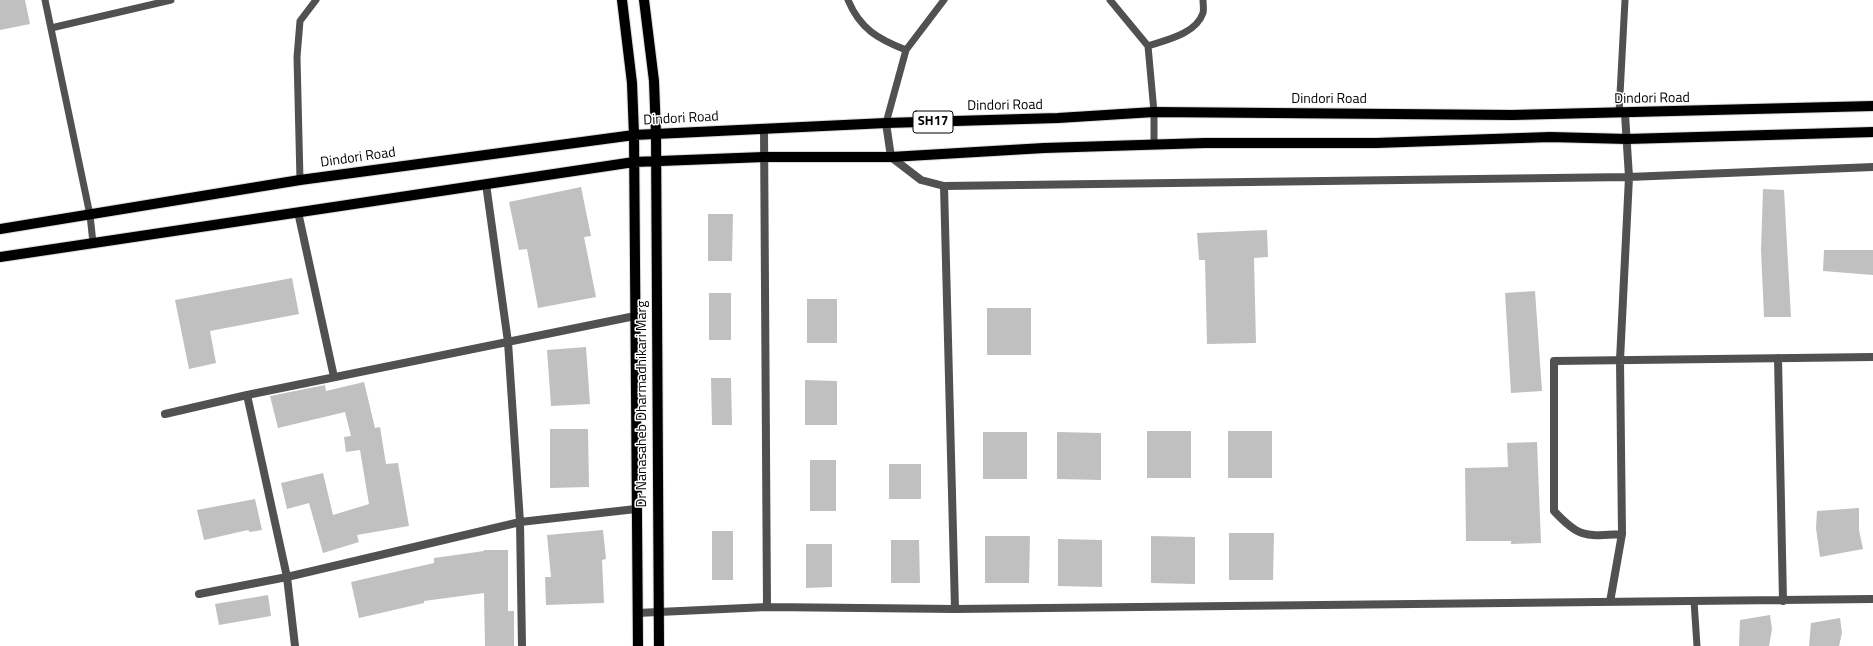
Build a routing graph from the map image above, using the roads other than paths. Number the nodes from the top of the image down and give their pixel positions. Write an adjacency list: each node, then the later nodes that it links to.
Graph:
1 (45, 0): 11 (lane)
2 (172, 0): 11 (lane)
3 (316, 0): 30 (lane)
4 (622, 0): 21 (main road, Dr Nanasaheb Dharmadhikari Marg)
5 (644, 0): 20 (main road, Dr Nanasaheb Dharmadhikari Marg)
6 (848, 0): 13 (lane)
7 (944, 0): 13 (lane)
8 (1110, 0): 12 (lane)
9 (1203, 0): 12 (lane)
10 (1626, 0): 16 (lane)
11 (51, 28): 34 (lane)
12 (1148, 46): 15 (lane)
13 (906, 50): 17 (lane)
14 (1873, 106): 16 (main road, Dindori Road / SH17)
15 (1154, 112): 16 (main road, Dindori Road / SH17); 17 (main road, Dindori Road / SH17); 23 (lane)
16 (1622, 114): 22 (street)
17 (886, 123): 18 (main road, Dindori Road / SH17); 25 (street)
18 (764, 129): 20 (main road, Dindori Road / SH17); 24 (street)
19 (1873, 132): 22 (main road)
20 (656, 134): 21 (main road, Dindori Road / SH17); 26 (main road, Dr Nanasaheb Dharmadhikari Marg)
21 (634, 135): 27 (main road, Dr Nanasaheb Dharmadhikari Marg); 30 (main road, Dindori Road / SH17)
22 (1627, 139): 23 (main road); 29 (street)
23 (1154, 144): 25 (main road)
24 (764, 157): 25 (main road); 26 (main road); 55 (street)
25 (891, 157): 32 (street)
26 (655, 161): 27 (main road); 57 (main road, Dr Nanasaheb Dharmadhikari Marg)
27 (634, 162): 31 (main road); 38 (main road, Dr Nanasaheb Dharmadhikari Marg)
28 (1873, 168): 29 (street)
29 (1629, 177): 32 (street); 42 (street)
30 (300, 180): 34 (main road, Dindori Road / SH17)
31 (486, 184): 33 (main road); 39 (street)
32 (944, 186): 56 (street)
33 (298, 212): 36 (main road); 43 (street)
34 (90, 215): 35 (main road, Dindori Road / SH17); 36 (lane)
35 (0, 228)
36 (93, 243): 37 (main road)
37 (0, 257)
38 (635, 316): 39 (street); 46 (main road, Dr Nanasaheb Dharmadhikari Marg)
39 (508, 342): 43 (street); 47 (street)
40 (1873, 357): 41 (street)
41 (1778, 358): 42 (street); 53 (street)
42 (1620, 360): 48 (street); 48 (street)
43 (334, 377): 44 (street)
44 (247, 395): 45 (street); 49 (street)
45 (165, 414)
46 (636, 509): 47 (street); 58 (main road, Dr Nanasaheb Dharmadhikari Marg)
47 (520, 522): 49 (street); 60 (street)
48 (1622, 534): 54 (street)
49 (287, 577): 50 (street); 59 (street)
50 (199, 594)
51 (1873, 599): 53 (street)
52 (1694, 601): 53 (street); 54 (street); 63 (lane)
53 (1783, 601)
54 (1610, 602): 56 (street)
55 (767, 607): 56 (street); 57 (street)
56 (956, 609)
57 (658, 611): 58 (street); 62 (main road, Dr Nanasaheb Dharmadhikari Marg)
58 (637, 613): 61 (main road, Dr Nanasaheb Dharmadhikari Marg)
59 (295, 646)
60 (522, 646)
61 (638, 646)
62 (659, 646)
63 (1697, 646)

